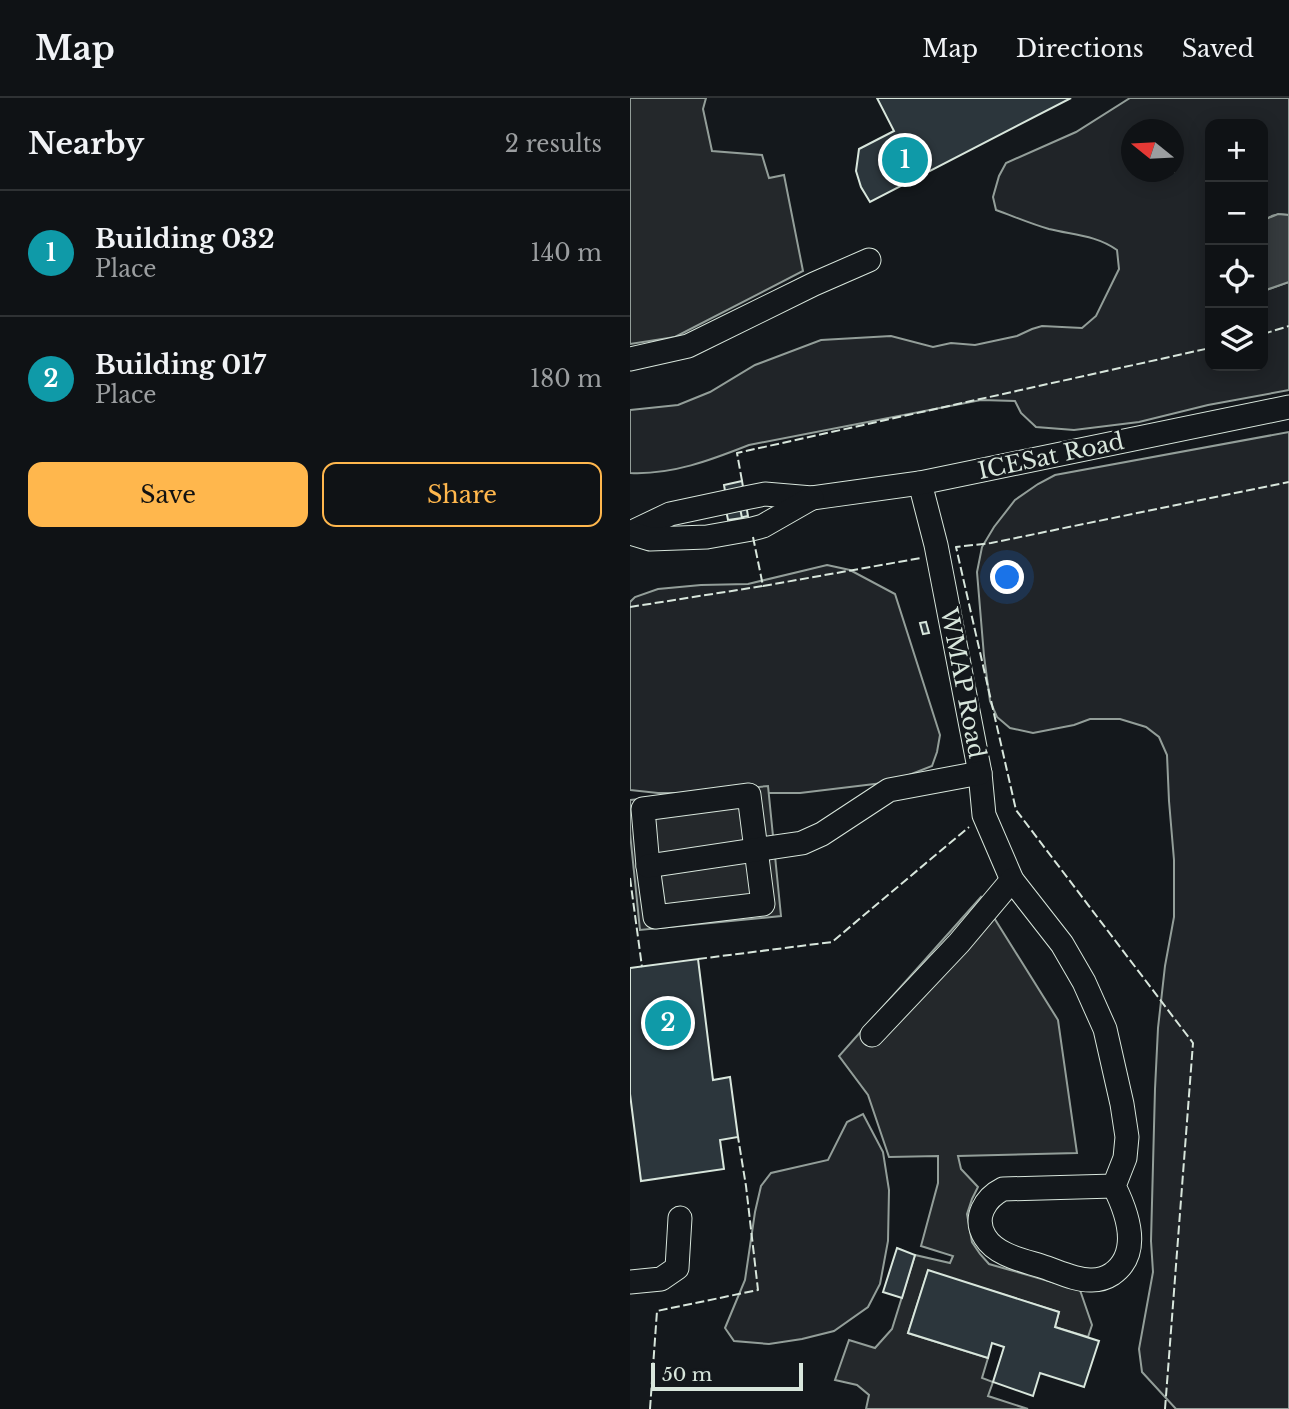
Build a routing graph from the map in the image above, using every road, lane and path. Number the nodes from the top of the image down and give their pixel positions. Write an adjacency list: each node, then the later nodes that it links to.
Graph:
1 (869, 260): 2 (street)
2 (630, 359)
3 (1289, 407): 4 (street, ICESat Road)
4 (920, 483): 5 (street, ICESat Road); 7 (street, WMAP Road)
5 (812, 498): 6 (street, ICESat Road); 6 (street, ICESat Road)
6 (630, 533)
7 (980, 772): 8 (street); 10 (street, WMAP Road)
8 (757, 850): 9 (street); 9 (street); 9 (street)
9 (648, 866)
10 (1012, 880): 11 (street); 12 (street, WMAP Road)
11 (872, 1035)
12 (1114, 1186): 12 (street)
13 (680, 1218): 14 (street)
14 (630, 1282)

